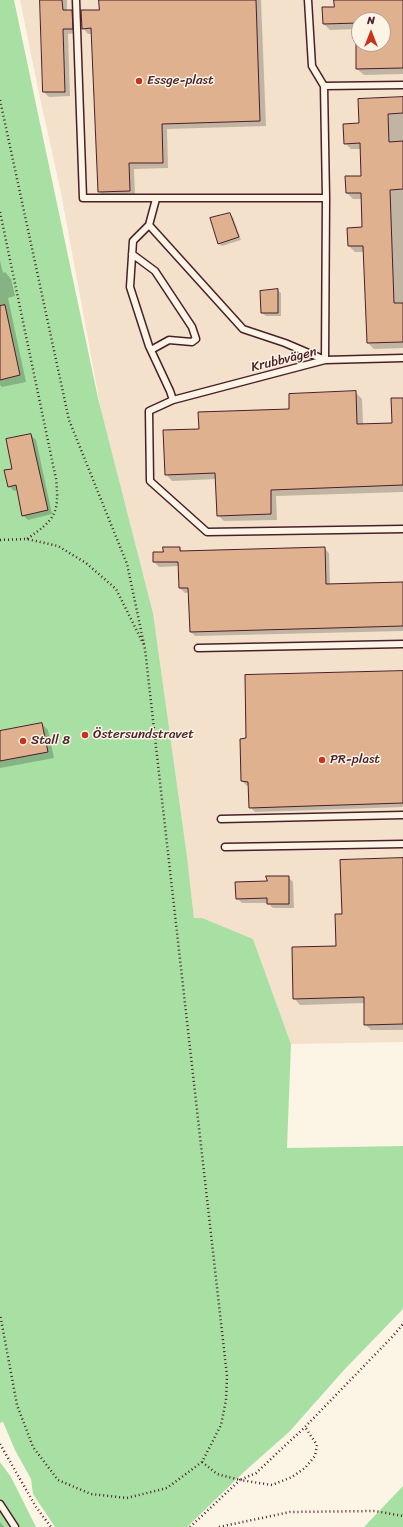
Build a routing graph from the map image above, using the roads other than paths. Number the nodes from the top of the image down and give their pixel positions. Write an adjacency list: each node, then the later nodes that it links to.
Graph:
1 (76, 0): 6 (lane)
2 (308, 0): 4 (lane)
3 (403, 85): 4 (lane)
4 (324, 86): 5 (lane)
5 (326, 198): 6 (lane); 11 (lane)
6 (156, 199): 7 (lane)
7 (149, 225): 8 (lane); 11 (lane)
8 (132, 254): 9 (lane); 9 (lane)
9 (151, 350): 12 (lane)
10 (403, 358): 11 (lane, Krubbvägen)
11 (325, 360): 12 (lane, Krubbvägen)
12 (173, 400): 13 (lane, Krubbvägen)
13 (403, 528)
14 (403, 644): 15 (lane)
15 (198, 648)
16 (403, 815): 17 (lane)
17 (221, 819)
18 (403, 844): 19 (lane)
19 (225, 847)
20 (0, 1504): 21 (lane)
21 (15, 1527)

